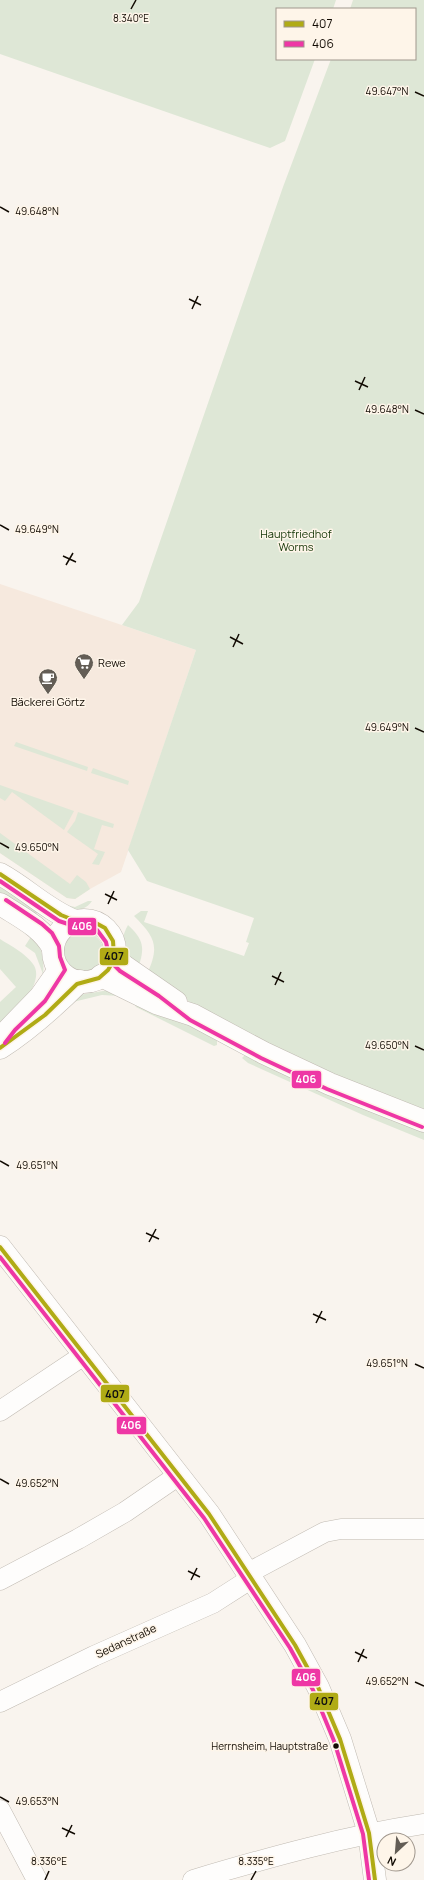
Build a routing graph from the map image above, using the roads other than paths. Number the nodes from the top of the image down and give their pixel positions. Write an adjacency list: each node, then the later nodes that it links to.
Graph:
1 (0, 874): 3 (street)
2 (0, 904): 4 (street)
3 (75, 921): 4 (street); 5 (street)
4 (53, 948): 6 (street)
5 (114, 958): 7 (street); 9 (street)
6 (59, 970): 8 (street); 10 (street)
7 (101, 976): 8 (street); 9 (street)
8 (80, 982): 11 (street)
9 (193, 1015): 12 (street)
10 (0, 1040)
11 (0, 1048)
12 (424, 1121)
13 (0, 1247): 14 (street)
14 (84, 1355): 15 (street); 16 (street)
15 (0, 1411)
16 (179, 1475): 18 (street); 19 (street)
17 (424, 1529): 18 (street, Sedanstraße)
18 (250, 1576): 20 (street, Sedanstraße); 23 (street)
19 (0, 1580)
20 (0, 1702)
21 (0, 1810): 24 (street)
22 (424, 1824): 23 (street)
23 (369, 1833): 25 (street); 26 (street)
24 (37, 1880)
25 (193, 1880)
26 (375, 1880)

